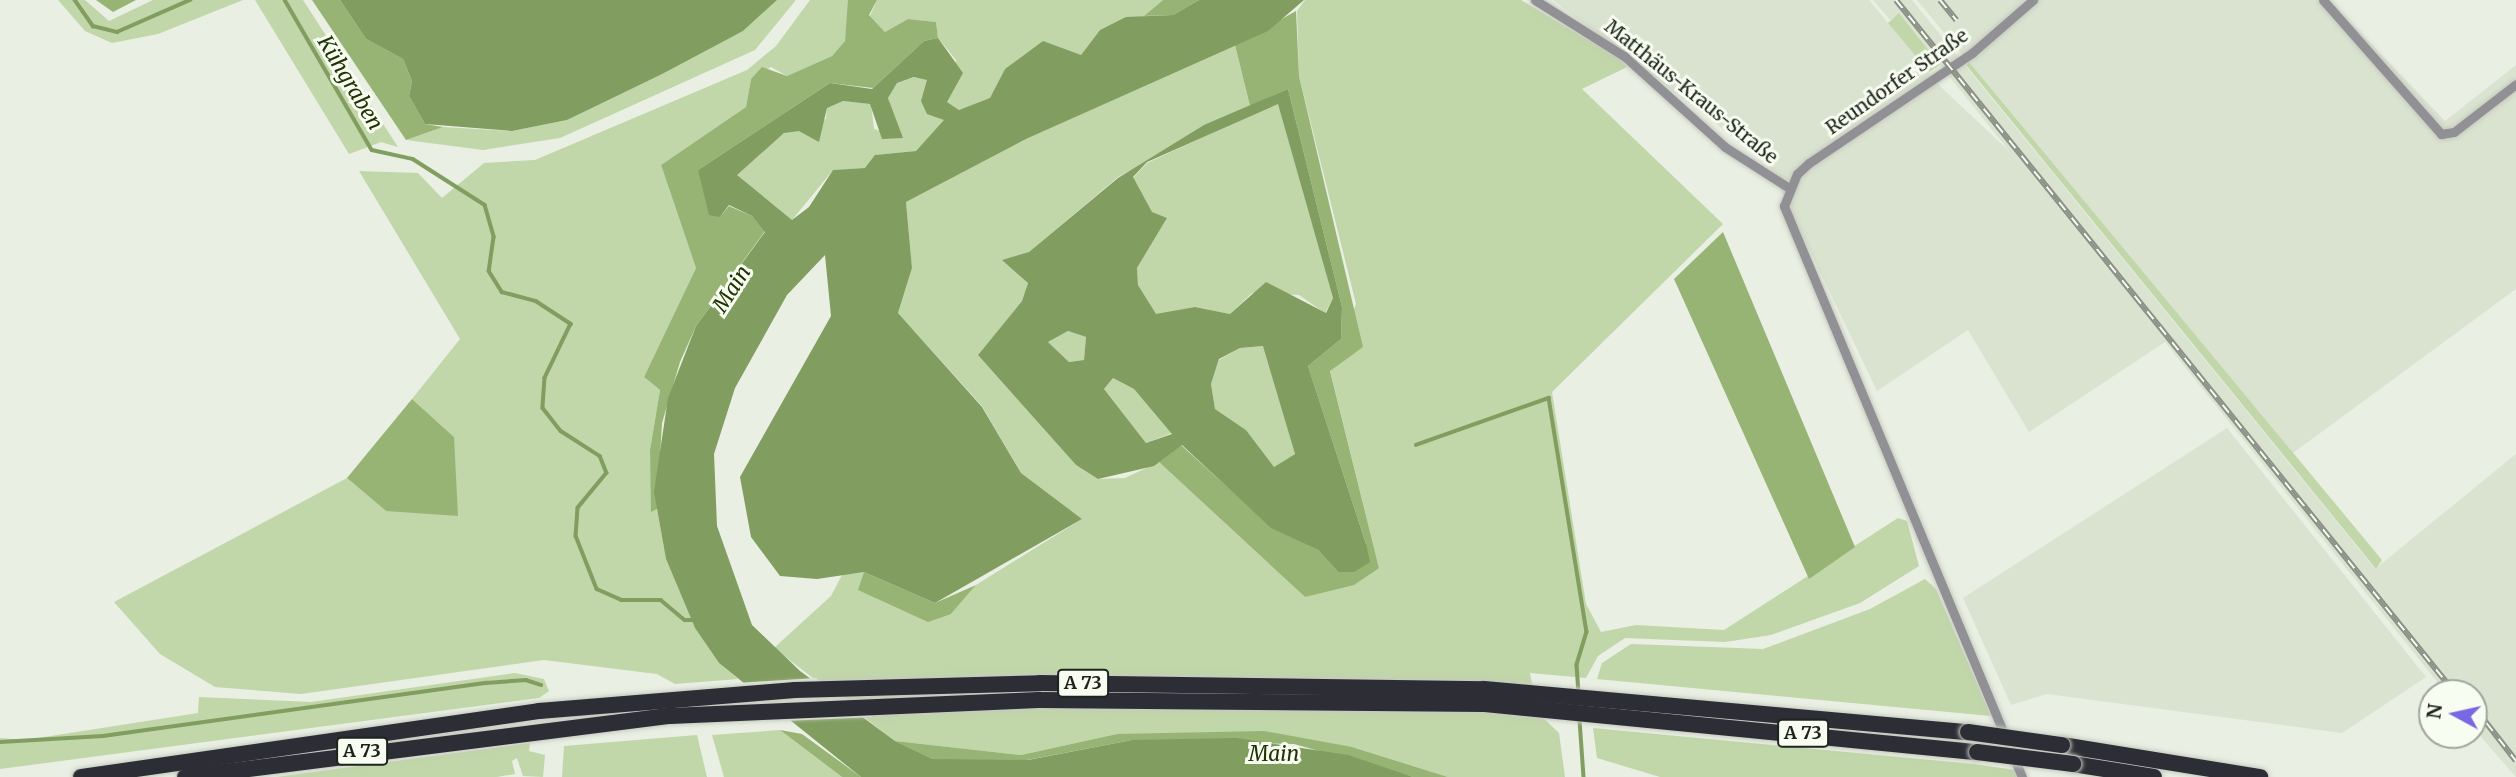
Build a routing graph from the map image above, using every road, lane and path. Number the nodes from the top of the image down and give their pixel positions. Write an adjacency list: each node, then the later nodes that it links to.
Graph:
1 (1535, 0): 5 (street, Matthäus-Kraus-Straße)
2 (2034, 0): 5 (street, Reundorfer Straße)
3 (2323, 0): 4 (street)
4 (2516, 84)
5 (1787, 192): 9 (street)
6 (540, 719): 7 (highway, A 73); 8 (highway, A 73); 10 (highway, A 73, bridge); 11 (highway, A 73, bridge)
7 (80, 777)
8 (184, 777)
9 (2022, 777)
10 (2154, 777)
11 (2260, 777)

